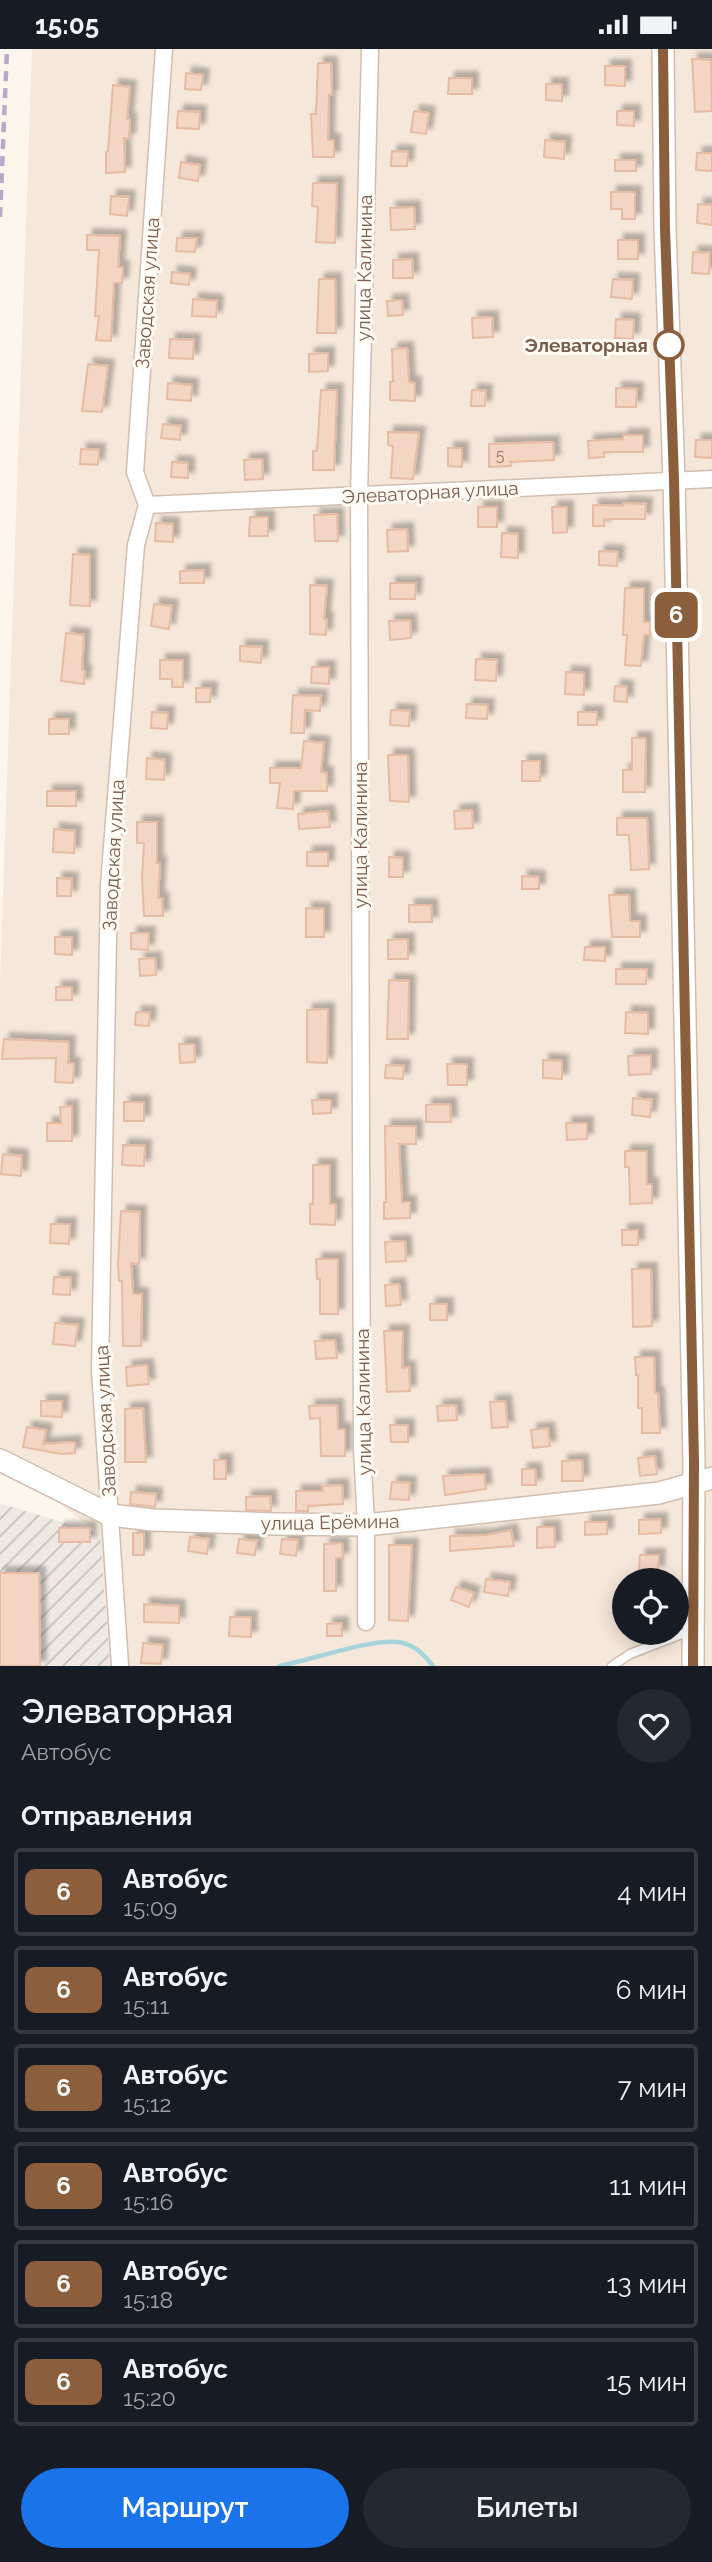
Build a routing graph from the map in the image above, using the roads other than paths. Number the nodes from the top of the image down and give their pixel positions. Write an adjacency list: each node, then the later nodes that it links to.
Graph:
1 (164, 49): 7 (street, Заводская улица)
2 (370, 49): 6 (street, улица Калинина)
3 (663, 49): 4 (street)
4 (674, 479): 5 (street, Элеваторная улица); 6 (street, Элеваторная улица); 9 (street)
5 (712, 479)
6 (359, 496): 7 (street, Элеваторная улица); 11 (street, улица Калинина)
7 (148, 505): 10 (street, Заводская улица)
8 (0, 1460): 10 (street, улица Ерёмина)
9 (703, 1481): 11 (street, улица Ерёмина); 13 (street)
10 (110, 1515): 11 (street, улица Ерёмина); 14 (street, Заводская улица)
11 (366, 1525): 12 (street, улица Калинина)
12 (366, 1622)
13 (693, 1630): 15 (lane); 16 (street)
14 (120, 1665)
15 (612, 1666)
16 (692, 1666)

